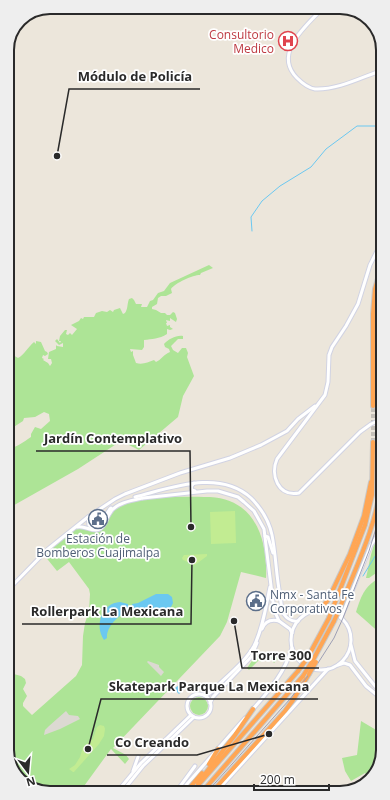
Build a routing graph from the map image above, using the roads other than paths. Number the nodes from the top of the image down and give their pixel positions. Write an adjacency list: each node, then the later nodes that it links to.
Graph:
1 (317, 14): 2 (street)
2 (376, 73)
3 (376, 253): 5 (street)
4 (376, 286): 6 (highway)
5 (318, 404): 7 (street); 9 (street)
6 (373, 406)
7 (298, 419): 9 (street); 19 (street)
8 (376, 422): 9 (street)
9 (303, 423)
10 (373, 442): 11 (highway)
11 (373, 472): 26 (highway); 56 (highway, bridge)
12 (194, 483): 13 (street); 14 (street); 18 (street)
13 (170, 488): 15 (street); 19 (street)
14 (207, 491): 15 (street); 16 (street)
15 (167, 495): 20 (street)
16 (254, 511): 18 (street); 21 (street)
17 (376, 514): 33 (highway, bridge)
18 (264, 515): 23 (street)
19 (88, 517): 20 (street)
20 (75, 528): 25 (street)
21 (265, 536): 23 (street); 24 (street)
22 (376, 538): 27 (street)
23 (274, 554): 29 (street)
24 (271, 583): 28 (street); 42 (street)
25 (14, 584)
26 (319, 611): 27 (street); 29 (street)
27 (341, 618): 31 (street)
28 (279, 621): 30 (street); 43 (street)
29 (298, 621): 30 (street)
30 (292, 634): 32 (street)
31 (350, 644): 34 (street); 35 (street)
32 (292, 648): 37 (street); 44 (street)
33 (315, 661): 57 (highway, bridge); 58 (highway, bridge)
34 (355, 661): 36 (street); 38 (street)
35 (337, 665): 36 (street); 37 (street)
36 (350, 665): 39 (street)
37 (328, 669): 59 (street)
38 (368, 677): 39 (street); 40 (street)
39 (361, 680): 41 (street)
40 (376, 685)
41 (376, 694)
42 (204, 695): 43 (street); 45 (street)
43 (210, 703): 45 (street)
44 (252, 709): 46 (street); 55 (highway)
45 (193, 716): 49 (street); 51 (street)
46 (218, 749): 53 (street); 54 (highway)
47 (138, 757): 49 (street)
48 (195, 766): 52 (street)
49 (132, 774): 50 (street)
50 (122, 786)
51 (127, 786)
52 (180, 786)
53 (185, 786)
54 (192, 786)
55 (196, 786)
56 (198, 786)
57 (207, 786)
58 (218, 786)
59 (221, 786)

